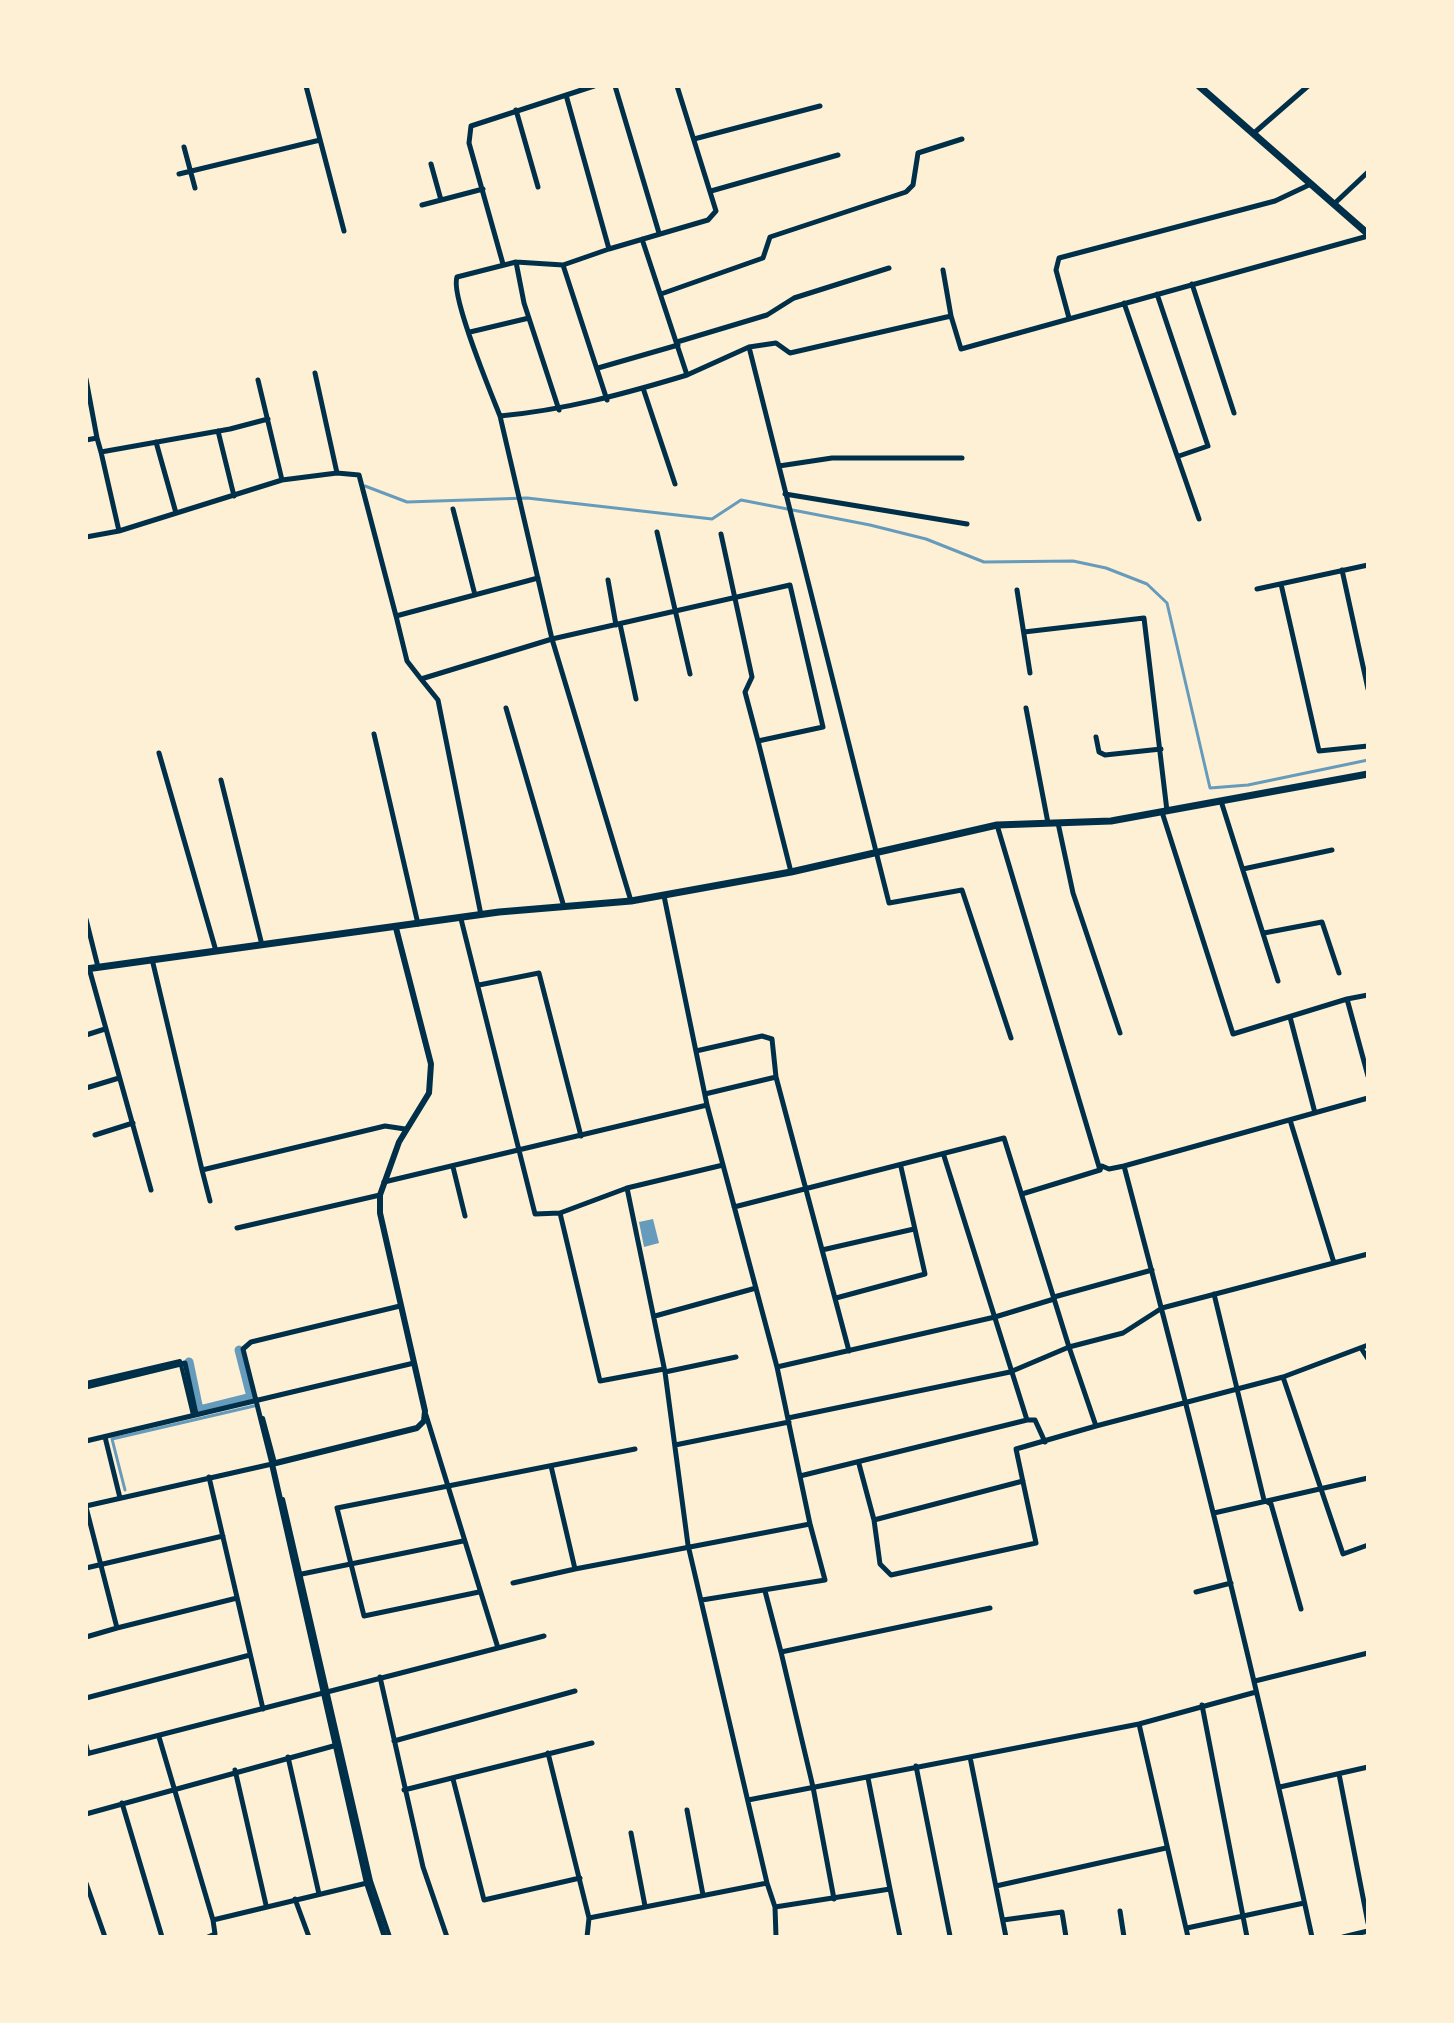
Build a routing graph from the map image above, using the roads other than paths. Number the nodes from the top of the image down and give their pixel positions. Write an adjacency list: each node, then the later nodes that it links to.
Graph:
1 (306, 86): 13 (street)
2 (594, 86): 7 (street)
3 (615, 86): 29 (street)
4 (677, 86): 11 (street)
5 (1199, 86): 10 (main road)
6 (1308, 86): 10 (street)
7 (566, 95): 9 (street); 32 (street)
8 (820, 106): 11 (street)
9 (516, 110): 21 (street); 23 (street)
10 (1254, 133): 20 (main road)
11 (694, 139): 24 (street)
12 (962, 139): 39 (street)
13 (320, 140): 17 (street); 28 (street)
14 (184, 147): 17 (street)
15 (838, 155): 24 (street)
16 (431, 164): 25 (street)
17 (191, 171): 19 (street); 22 (street)
18 (1368, 172): 26 (street)
19 (179, 174)
20 (1312, 183): 26 (main road); 44 (street)
21 (538, 187)
22 (195, 188)
23 (483, 189): 25 (street); 34 (street)
24 (711, 191): 29 (street)
25 (441, 200): 27 (street)
26 (1335, 203): 30 (main road)
27 (422, 205)
28 (344, 231)
29 (659, 233): 31 (street)
30 (1368, 235): 38 (street)
31 (642, 239): 32 (street); 39 (street)
32 (609, 249): 35 (street)
33 (516, 262): 34 (street); 35 (street); 43 (street)
34 (503, 264): 45 (street)
35 (563, 265): 48 (street)
36 (889, 268): 46 (street)
37 (943, 270): 42 (street)
38 (1192, 284): 40 (street); 56 (street)
39 (661, 294): 46 (street)
40 (1157, 294): 41 (street); 64 (street)
41 (1124, 303): 44 (street); 64 (street)
42 (951, 316): 44 (street); 47 (street)
43 (529, 318): 45 (street); 55 (street)
44 (1069, 319)
45 (470, 332): 57 (street)
46 (678, 343): 48 (street); 50 (street)
47 (749, 347): 50 (street); 66 (street)
48 (598, 368): 54 (street)
49 (315, 373): 67 (street)
50 (687, 375): 53 (street)
51 (86, 379): 60 (street)
52 (258, 380): 58 (street)
53 (643, 388): 54 (street); 69 (street)
54 (607, 400): 55 (street)
55 (559, 410): 57 (street)
56 (1234, 413)
57 (500, 416): 82 (street)
58 (268, 419): 59 (street); 68 (street)
59 (218, 431): 62 (street); 71 (street)
60 (97, 438): 61 (street); 63 (street)
61 (86, 440)
62 (156, 442): 63 (street); 73 (street)
63 (101, 452): 76 (street)
64 (1179, 456): 74 (street)
65 (962, 458): 66 (street)
66 (779, 466): 70 (street)
67 (337, 473): 68 (street); 90 (street)
68 (282, 480): 71 (street)
69 (675, 484)
70 (785, 494): 75 (street); 115 (street)
71 (234, 496): 73 (street)
72 (453, 509): 87 (street)
73 (176, 513): 76 (street)
74 (1199, 519)
75 (967, 524)
76 (119, 531): 79 (street)
77 (657, 532): 89 (street)
78 (721, 534): 88 (street)
79 (86, 537)
80 (1368, 565): 81 (street)
81 (1342, 570): 84 (street); 97 (street)
82 (538, 578): 87 (street); 93 (street)
83 (608, 580): 91 (street)
84 (1281, 584): 85 (street); 104 (street)
85 (1257, 589)
86 (1017, 590): 92 (street)
87 (475, 595): 90 (street)
88 (737, 597): 89 (street); 103 (street); 103 (street)
89 (675, 611): 91 (street); 95 (street)
90 (396, 616): 96 (street)
91 (618, 624): 93 (street); 98 (street)
92 (1024, 632): 94 (street); 105 (street)
93 (552, 639): 96 (street); 119 (street)
94 (1030, 673)
95 (690, 674)
96 (421, 679): 121 (street)
97 (1368, 689)
98 (636, 699)
99 (506, 708): 120 (street)
100 (1026, 708): 111 (street)
101 (374, 734): 124 (street)
102 (1096, 737): 105 (street)
103 (758, 741): 117 (street)
104 (1368, 746)
105 (1161, 749): 110 (street)
106 (159, 753): 128 (street)
107 (1368, 774): 109 (main road)
108 (221, 780): 127 (street)
109 (1221, 801): 110 (main road); 116 (street)
110 (1165, 811): 112 (main road); 137 (street)
111 (1048, 823): 112 (main road); 113 (main road)
112 (1058, 823): 139 (street)
113 (997, 825): 115 (main road); 163 (street)
114 (1332, 850): 116 (street)
115 (875, 853): 117 (main road); 141 (street)
116 (1243, 869): 126 (street)
117 (791, 872): 118 (main road)
118 (664, 896): 119 (main road); 142 (street)
119 (631, 901): 120 (main road)
120 (564, 907): 121 (main road)
121 (481, 915): 123 (main road)
122 (86, 919): 130 (street)
123 (461, 919): 124 (main road); 134 (street)
124 (418, 925): 125 (main road)
125 (396, 928): 127 (main road); 153 (street)
126 (1264, 933): 132 (street); 133 (street)
127 (262, 945): 128 (main road)
128 (216, 951): 129 (main road)
129 (152, 959): 130 (main road); 162 (street)
130 (98, 967): 131 (main road)
131 (88, 968): 138 (street)
132 (1339, 973)
133 (1278, 981)
134 (479, 985): 155 (street); 156 (street)
135 (1368, 995): 136 (street)
136 (1347, 999): 137 (street); 143 (street)
137 (1290, 1016): 150 (street)
138 (105, 1029): 140 (street); 145 (street)
139 (1120, 1033)
140 (86, 1035)
141 (1011, 1038)
142 (696, 1051): 144 (street); 147 (street)
143 (1368, 1076)
144 (776, 1077): 147 (street); 167 (street)
145 (119, 1078): 146 (street); 152 (street)
146 (86, 1088)
147 (705, 1094): 149 (street)
148 (1368, 1098): 150 (street)
149 (707, 1105): 155 (street); 158 (street)
150 (1315, 1113): 151 (street)
151 (1290, 1120): 159 (street); 178 (street)
152 (133, 1123): 154 (street); 166 (street)
153 (405, 1129): 162 (street); 164 (street)
154 (95, 1135)
155 (581, 1136): 156 (street)
156 (517, 1152): 160 (street); 172 (street)
157 (944, 1156): 161 (street); 168 (street); 187 (street)
158 (723, 1165): 165 (street); 171 (street)
159 (1124, 1166): 163 (street); 179 (street)
160 (453, 1167): 164 (street); 173 (street)
161 (901, 1167): 167 (street); 175 (street)
162 (202, 1170): 170 (street)
163 (1100, 1170): 168 (street)
164 (384, 1182): 169 (street)
165 (627, 1188): 172 (street); 186 (street)
166 (151, 1190)
167 (807, 1191): 171 (street); 176 (street)
168 (1022, 1194): 183 (street)
169 (380, 1195): 174 (street); 184 (street)
170 (210, 1201)
171 (734, 1207): 180 (street)
172 (560, 1213): 195 (street)
173 (465, 1216)
174 (237, 1228)
175 (914, 1229): 176 (street); 182 (street)
176 (822, 1250): 182 (street)
177 (1368, 1254): 178 (street)
178 (1334, 1263): 181 (street)
179 (1152, 1270): 183 (street); 185 (street)
180 (756, 1288): 186 (street); 194 (street)
181 (1214, 1294): 185 (street); 199 (street)
182 (836, 1298): 190 (street)
183 (1054, 1298): 187 (street); 189 (street)
184 (400, 1306): 193 (street); 200 (street)
185 (1162, 1308): 189 (street); 201 (street)
186 (655, 1316): 195 (street)
187 (995, 1317): 190 (street); 196 (street)
188 (1365, 1346): 192 (street); 197 (street)
189 (1069, 1347): 196 (street); 206 (street)
190 (849, 1351): 194 (street)
191 (736, 1357): 195 (street)
192 (1368, 1359)
193 (414, 1363): 200 (street); 202 (street)
194 (777, 1367): 204 (street)
195 (664, 1371): 210 (street)
196 (1010, 1372): 204 (street); 205 (street)
197 (1283, 1377): 199 (street); 220 (street)
198 (86, 1385): 203 (street)
199 (1239, 1389): 201 (street); 222 (street)
200 (256, 1400): 203 (street); 212 (street)
201 (1188, 1404): 206 (street); 224 (street)
202 (425, 1411): 212 (street); 219 (street)
203 (194, 1415): 207 (street)
204 (788, 1420): 210 (street); 215 (street)
205 (1027, 1420): 209 (street); 213 (street)
206 (1096, 1426): 209 (street)
207 (105, 1437): 208 (street); 221 (street)
208 (86, 1441)
209 (1045, 1442): 218 (street)
210 (675, 1445): 229 (street)
211 (635, 1449): 214 (street)
212 (273, 1463): 216 (street); 235 (street)
213 (859, 1464): 215 (street); 225 (street)
214 (551, 1466): 219 (street); 234 (street)
215 (800, 1476): 226 (street)
216 (209, 1477): 221 (street); 227 (street)
217 (1368, 1478): 220 (street)
218 (1023, 1481): 225 (street); 225 (street)
219 (447, 1486): 228 (street); 232 (street)
220 (1319, 1491): 222 (street); 230 (street)
221 (120, 1498): 223 (street)
222 (1264, 1500): 224 (street); 244 (street)
223 (86, 1506): 231 (street)
224 (1214, 1513): 237 (street)
225 (874, 1520)
226 (810, 1524): 229 (street); 238 (street)
227 (223, 1536): 231 (street); 241 (street)
228 (463, 1541): 232 (street); 239 (street)
229 (688, 1545): 234 (street); 242 (street)
230 (1368, 1545)
231 (100, 1564): 233 (street); 245 (street)
232 (351, 1564): 235 (street); 239 (street)
233 (86, 1568)
234 (575, 1569): 236 (street)
235 (299, 1575): 256 (street)
236 (513, 1583)
237 (1231, 1583): 240 (street); 253 (street)
238 (765, 1591): 242 (street); 249 (street)
239 (479, 1592): 248 (street)
240 (1196, 1592)
241 (237, 1598): 245 (street); 251 (street)
242 (702, 1600): 280 (street)
243 (990, 1608): 249 (street)
244 (1301, 1609)
245 (117, 1628): 247 (street)
246 (544, 1636): 248 (street)
247 (86, 1637)
248 (498, 1648): 252 (street)
249 (781, 1652): 276 (street)
250 (1368, 1653): 253 (street)
251 (250, 1655): 257 (street); 259 (street)
252 (380, 1677): 256 (street); 262 (street)
253 (1255, 1681): 255 (street)
254 (575, 1691): 262 (street)
255 (1256, 1692): 258 (street); 277 (street)
256 (325, 1693): 259 (street); 265 (street); 312 (street)
257 (86, 1698)
258 (1202, 1705): 260 (street); 301 (street)
259 (263, 1709): 261 (street)
260 (1139, 1724): 269 (street); 285 (street)
261 (159, 1737): 267 (street); 278 (street)
262 (394, 1741): 279 (street)
263 (592, 1743): 266 (street)
264 (86, 1745): 267 (street)
265 (337, 1745): 268 (street); 288 (street)
266 (548, 1753): 275 (street); 286 (street)
267 (87, 1754)
268 (288, 1757): 272 (street); 292 (street)
269 (970, 1757): 270 (street); 290 (street)
270 (916, 1766): 274 (street); 317 (street)
271 (1368, 1767): 273 (street)
272 (235, 1770): 278 (street); 297 (street)
273 (1339, 1774): 277 (street); 305 (street)
274 (868, 1778): 276 (street); 291 (street)
275 (453, 1779): 279 (street); 286 (street)
276 (813, 1787): 280 (street); 295 (street)
277 (1280, 1787): 296 (street)
278 (174, 1788): 281 (street); 303 (street)
279 (404, 1790): 313 (street)
280 (748, 1800): 289 (street)
281 (122, 1803): 283 (street); 309 (street)
282 (687, 1810): 293 (street)
283 (86, 1814)
284 (631, 1833): 298 (street)
285 (1166, 1848): 290 (street); 306 (street)
286 (580, 1878): 302 (street)
287 (86, 1883): 308 (street)
288 (367, 1883): 292 (street); 312 (street)
289 (767, 1883): 293 (street); 299 (street)
290 (996, 1886): 304 (street)
291 (890, 1889): 295 (street); 316 (street)
292 (319, 1894): 294 (street)
293 (703, 1895): 298 (street)
294 (295, 1899): 297 (street); 311 (street)
295 (834, 1899): 299 (street)
296 (1304, 1903): 301 (street); 323 (street)
297 (266, 1905): 303 (street)
298 (645, 1906): 302 (street)
299 (775, 1907): 315 (street)
300 (1120, 1911): 320 (street)
301 (1243, 1917): 306 (street); 322 (street)
302 (589, 1918): 314 (street)
303 (213, 1920): 310 (street)
304 (1003, 1920): 318 (street); 319 (street)
305 (1368, 1923)
306 (1187, 1928): 321 (street)
307 (1368, 1931): 324 (street)
308 (105, 1937)
309 (162, 1937)
310 (208, 1937)
311 (309, 1937)
312 (388, 1937)
313 (447, 1937)
314 (587, 1937)
315 (776, 1937)
316 (900, 1937)
317 (949, 1937)
318 (1006, 1937)
319 (1066, 1937)
320 (1124, 1937)
321 (1188, 1937)
322 (1247, 1937)
323 (1312, 1937)
324 (1343, 1937)

